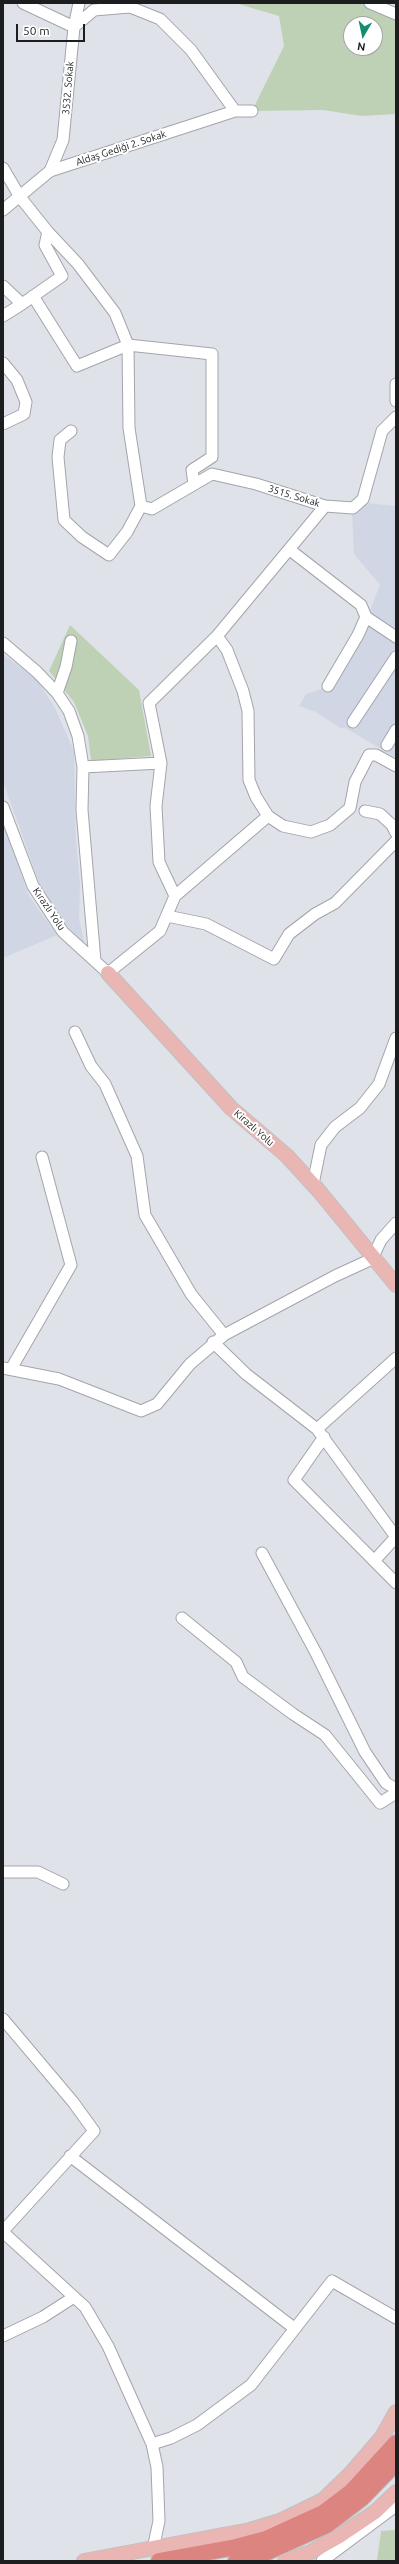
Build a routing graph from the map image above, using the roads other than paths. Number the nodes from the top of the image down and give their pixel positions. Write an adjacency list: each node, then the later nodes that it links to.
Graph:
1 (23, 3): 5 (street)
2 (79, 3): 5 (street, 3532. Sokak)
3 (370, 3): 4 (street)
4 (396, 14)
5 (74, 27): 6 (street); 9 (street, 3532. Sokak)
6 (235, 111): 7 (street, Aldaş Gediği 2. Sokak); 9 (street, Aldaş Gediği 2. Sokak)
7 (252, 112)
8 (3, 168): 10 (street)
9 (50, 171): 10 (street, Aldaş Gediği 2. Sokak)
10 (20, 198): 11 (street, Aldaş Gediği 2. Sokak); 12 (street)
11 (3, 210)
12 (48, 232): 14 (street); 17 (street)
13 (3, 286): 15 (street)
14 (33, 296): 15 (street); 17 (street)
15 (22, 304): 16 (street)
16 (3, 316)
17 (128, 345): 24 (street); 25 (street)
18 (3, 363): 22 (street)
19 (396, 384): 20 (street)
20 (396, 401)
21 (396, 417): 26 (street, 3515. Sokak)
22 (3, 424)
23 (71, 431): 25 (street)
24 (194, 484): 25 (street, 3515. Sokak); 26 (street, 3515. Sokak)
25 (141, 506)
26 (325, 506): 27 (street)
27 (290, 550): 28 (street); 29 (street)
28 (366, 617): 30 (street); 34 (street)
29 (217, 636): 39 (street); 44 (street)
30 (396, 638)
31 (70, 641): 35 (street)
32 (3, 643): 35 (street)
33 (396, 657): 36 (street)
34 (328, 686)
35 (57, 693): 41 (street)
36 (353, 722)
37 (396, 730): 38 (street)
38 (387, 745)
39 (161, 762): 41 (street); 47 (street)
40 (396, 766): 44 (street)
41 (83, 767): 49 (street)
42 (3, 807): 49 (street, Kırazlı Yolu)
43 (365, 811): 45 (street)
44 (268, 816): 47 (street)
45 (396, 833)
46 (396, 841): 48 (street)
47 (175, 896): 48 (street)
48 (167, 916): 50 (street)
49 (95, 961): 50 (street, Kırazlı Yolu)
50 (108, 973): 54 (main road, Kirazlı Yolu)
51 (75, 1032): 58 (street)
52 (396, 1038): 54 (street)
53 (42, 1157): 61 (street)
54 (313, 1184): 56 (main road, Kirazlı Yolu)
55 (396, 1223): 56 (street)
56 (372, 1259): 57 (main road, Kirazlı Yolu); 58 (street)
57 (396, 1285)
58 (224, 1334): 59 (street)
59 (213, 1342): 61 (street); 62 (street)
60 (396, 1358): 62 (street)
61 (7, 1369)
62 (320, 1433): 63 (street); 65 (street)
63 (396, 1537): 65 (street)
64 (262, 1553): 68 (street)
65 (374, 1561): 66 (street)
66 (396, 1583)
67 (182, 1618): 69 (street)
68 (396, 1789)
69 (396, 1793)
70 (3, 1872): 71 (street)
71 (63, 1884)
72 (3, 2019): 73 (street)
73 (70, 2156): 74 (street); 77 (street)
74 (3, 2232): 75 (street)
75 (74, 2297): 78 (street); 82 (street)
76 (396, 2318): 77 (street)
77 (294, 2328): 82 (street)
78 (3, 2336)
79 (396, 2412): 89 (main road)
80 (396, 2431): 85 (highway)
81 (396, 2443): 85 (highway)
82 (152, 2444): 89 (street)
83 (396, 2463): 88 (highway)
84 (396, 2473): 88 (highway)
85 (352, 2491): 89 (highway)
86 (396, 2492): 92 (main road)
87 (396, 2506): 93 (street)
88 (327, 2525): 91 (highway)
89 (156, 2555): 90 (main road)
90 (84, 2561)
91 (236, 2561)
92 (285, 2561)
93 (322, 2561)

